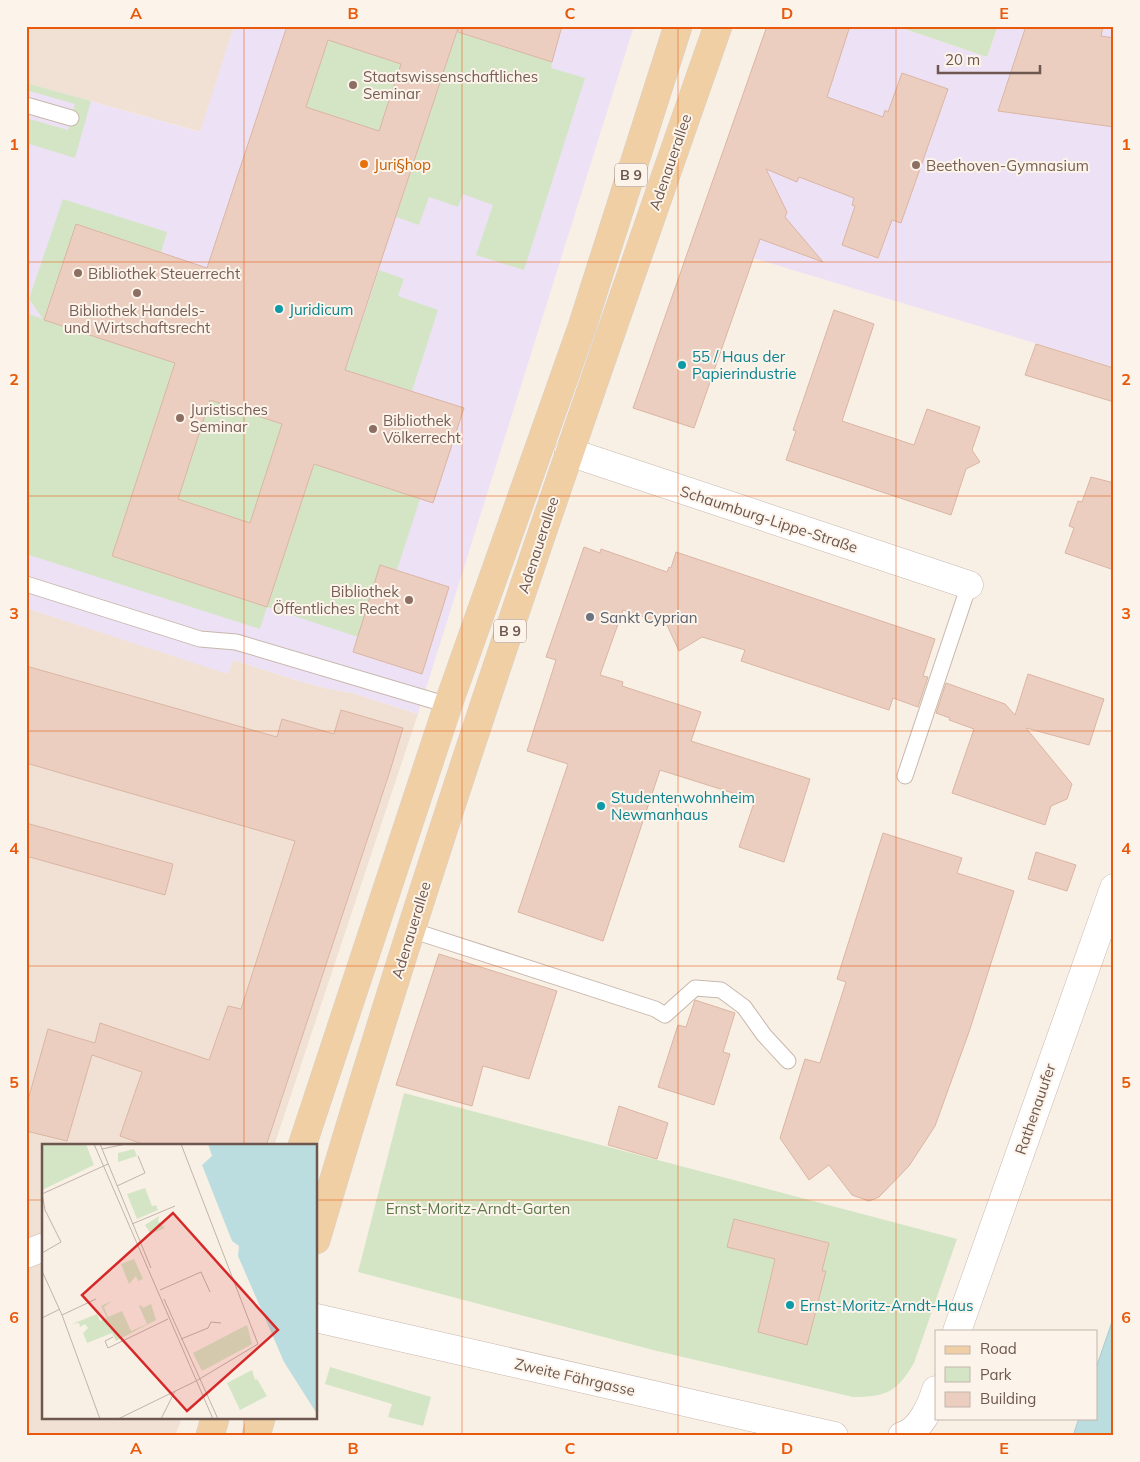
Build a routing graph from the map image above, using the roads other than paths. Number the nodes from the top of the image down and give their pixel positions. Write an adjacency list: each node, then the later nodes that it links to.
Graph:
1 (678, 26): 8 (main road, Adenauerallee / B 9)
2 (718, 26): 5 (main road, Adenauerallee / B 9)
3 (26, 105): 4 (lane)
4 (71, 118)
5 (569, 452): 7 (street, Schaumburg-Lippe-Straße); 11 (main road, Adenauerallee / B 9)
6 (26, 584): 8 (lane)
7 (969, 586): 9 (lane)
8 (448, 705): 13 (main road, Adenauerallee / B 9)
9 (905, 776)
10 (1114, 888): 20 (street, Rathenauufer)
11 (410, 930): 12 (lane); 14 (main road, Adenauerallee / B 9)
12 (788, 1061)
13 (303, 1144)
14 (318, 1234)
15 (26, 1241): 16 (street)
16 (42, 1246)
17 (42, 1248): 18 (street)
18 (26, 1254)
19 (318, 1318): 27 (street, Zweite Fährgasse)
20 (957, 1330)
21 (935, 1393): 24 (street)
22 (214, 1420): 25 (main road)
23 (260, 1420): 26 (main road)
24 (906, 1435)
25 (210, 1436)
26 (256, 1436)
27 (834, 1436)

